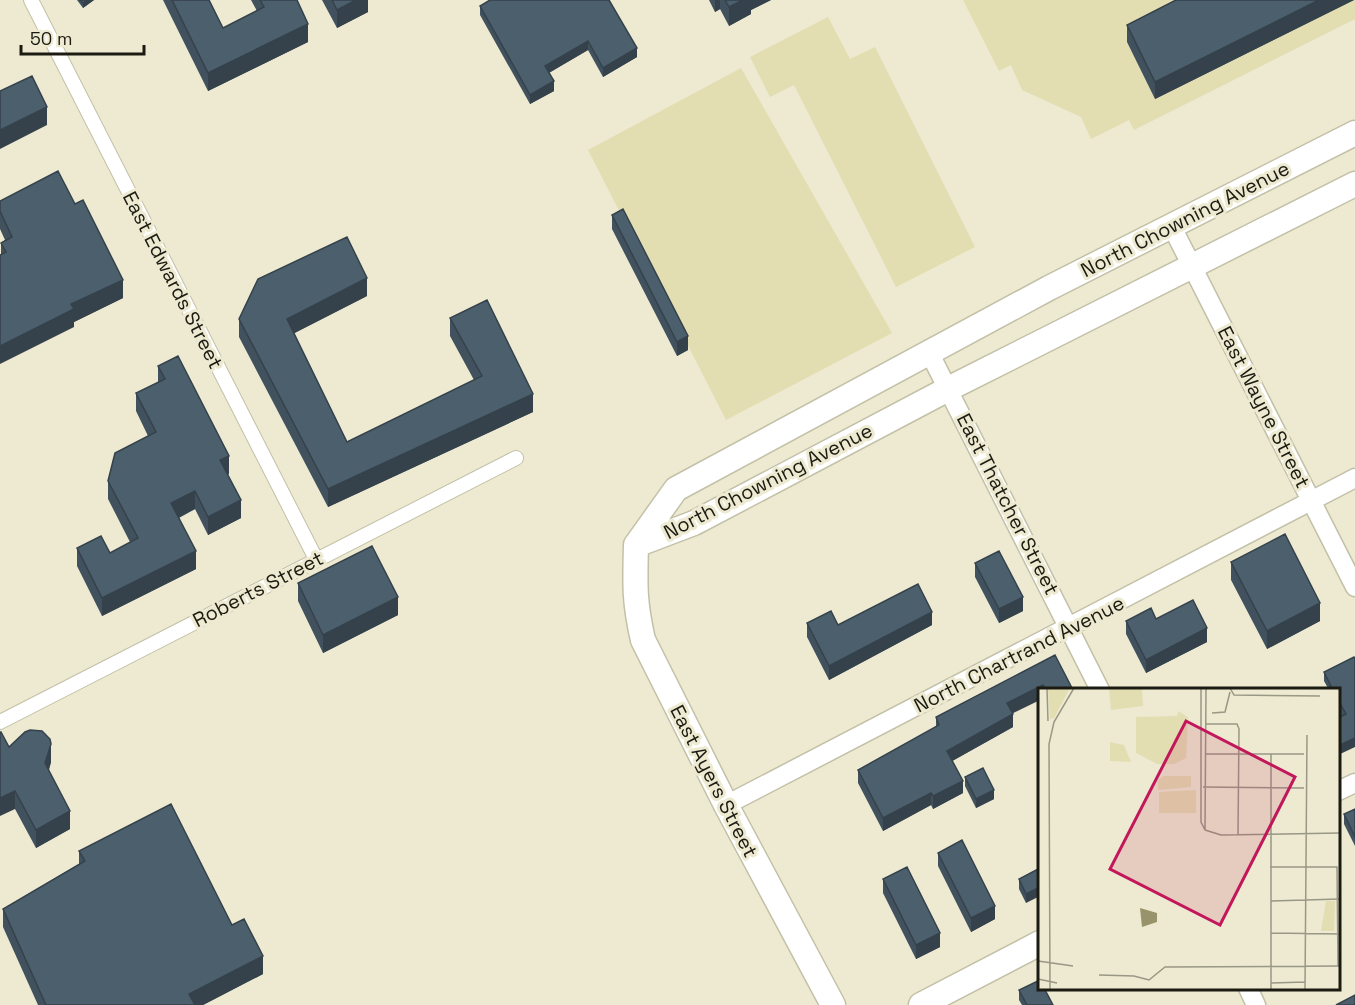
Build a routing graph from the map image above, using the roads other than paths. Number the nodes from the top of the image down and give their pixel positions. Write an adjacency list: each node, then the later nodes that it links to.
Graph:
1 (31, 0): 12 (street, East Edwards Street)
2 (1355, 133): 4 (street, North Chowning Avenue)
3 (1355, 184): 5 (street, North Chowning Avenue)
4 (1172, 227): 5 (street, East Wayne Street); 6 (street, North Chowning Avenue)
5 (1194, 266): 7 (street, North Chowning Avenue); 10 (street, East Wayne Street)
6 (929, 352): 7 (street, East Thatcher Street); 11 (street, North Chowning Avenue)
7 (950, 388): 11 (street, North Chowning Avenue); 14 (street, East Thatcher Street)
8 (516, 458): 12 (street, Roberts Street)
9 (1355, 478): 10 (street, North Chartrand Avenue)
10 (1311, 500): 13 (street, East Wayne Street); 14 (street, North Chartrand Avenue)
11 (636, 545): 19 (street, East Ayers Street)
12 (316, 560): 16 (street, Roberts Street)
13 (1355, 587)
14 (1070, 628): 15 (street, East Thatcher Street); 19 (street, North Chartrand Avenue)
15 (1099, 688)
16 (0, 722)
17 (1355, 783): 18 (street)
18 (1340, 790)
19 (726, 805): 22 (street, East Ayers Street)
20 (1038, 944): 23 (street)
21 (1249, 990): 24 (street)
22 (833, 1005)
23 (921, 1005)
24 (1256, 1005)

